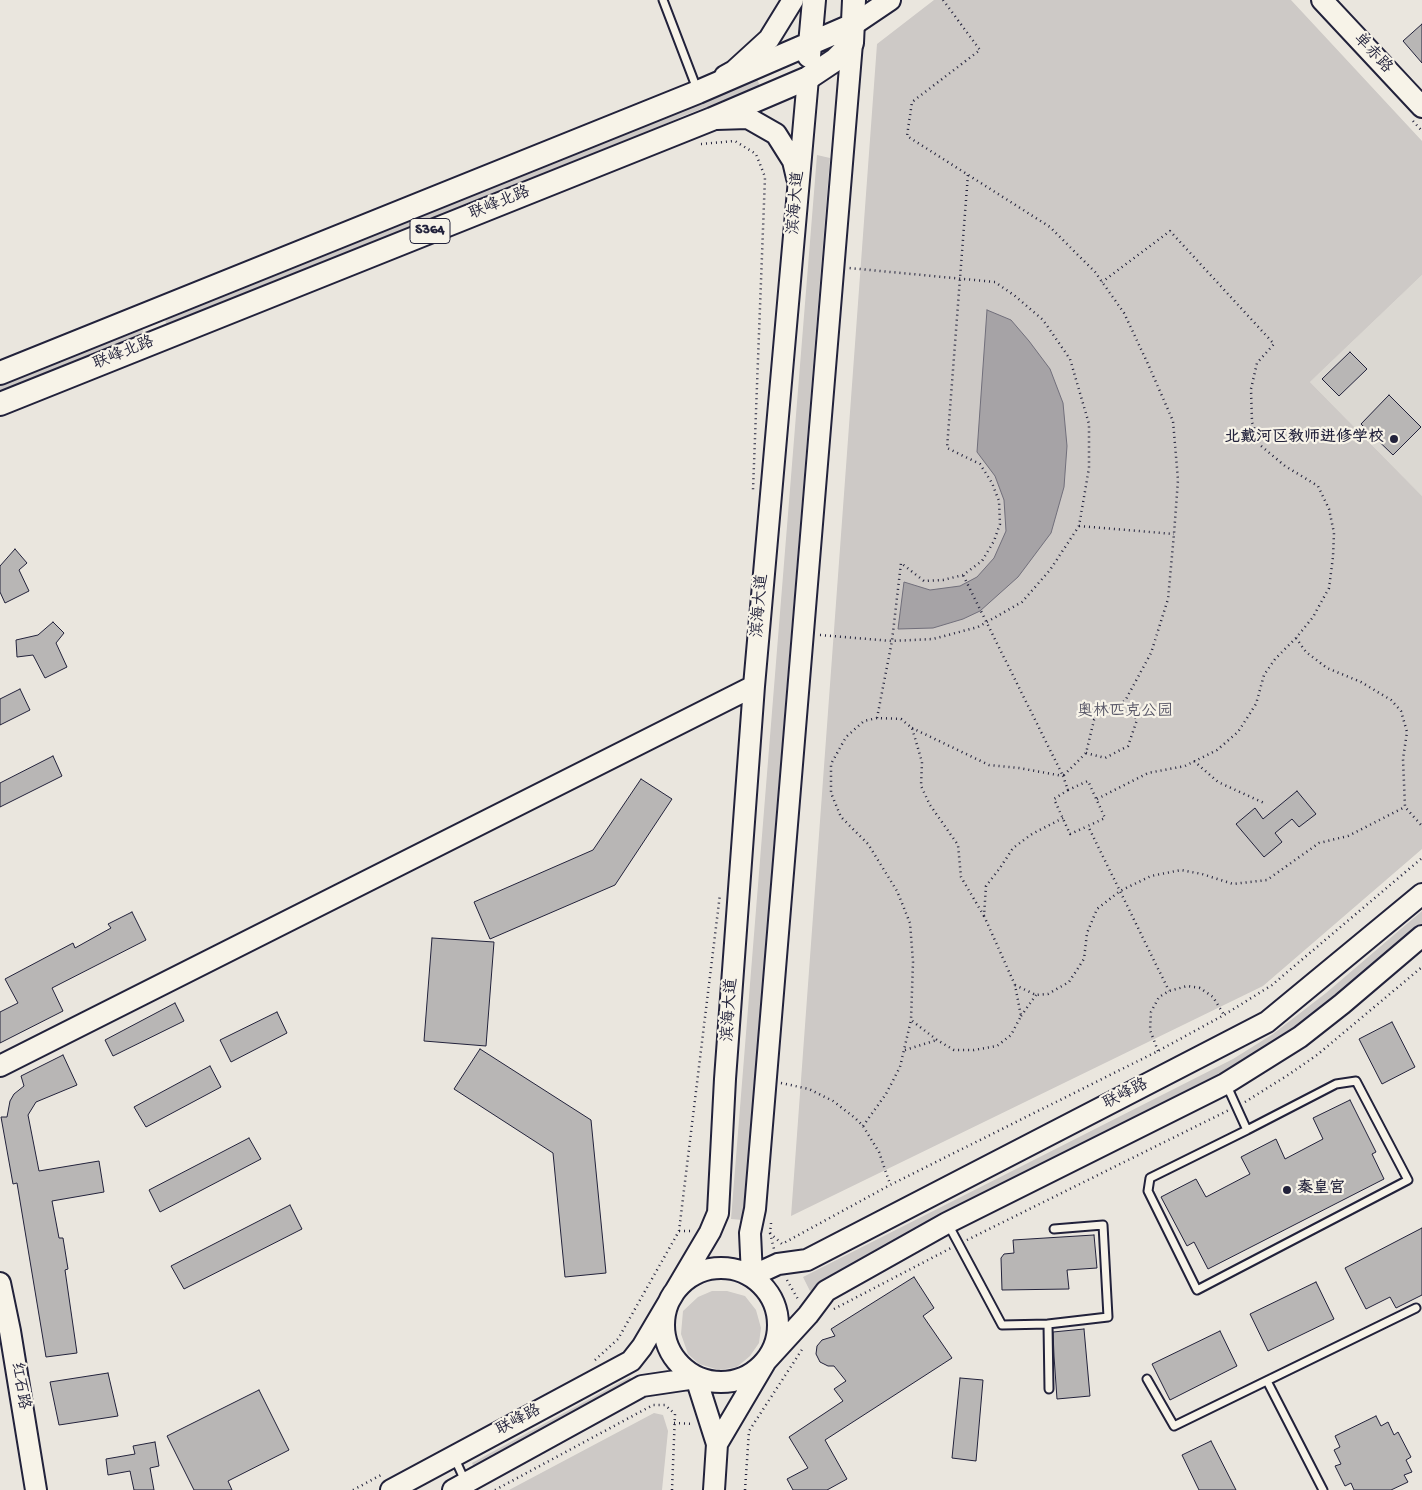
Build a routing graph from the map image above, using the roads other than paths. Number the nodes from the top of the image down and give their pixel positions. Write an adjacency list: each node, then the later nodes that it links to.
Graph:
1 (663, 0): 10 (lane)
2 (793, 0): 10 (main road)
3 (814, 0): 8 (main road, 滨海大道)
4 (854, 0): 7 (main road)
5 (890, 0): 7 (main road)
6 (1322, 0): 11 (main road, 单赤路)
7 (852, 34): 8 (main road, 联峰北路 / S364); 9 (main road, 联峰北路 / S364); 24 (main road)
8 (810, 44): 9 (main road, 滨海大道); 10 (main road, 联峰北路 / S364)
9 (808, 78): 12 (main road, 联峰北路 / S364); 13 (main road, 滨海大道)
10 (698, 92): 14 (main road, 联峰北路 / S364)
11 (1422, 107)
12 (712, 119): 13 (main road); 15 (main road, 联峰北路 / S364)
13 (799, 186): 16 (main road, 滨海大道)
14 (0, 373)
15 (0, 404)
16 (754, 686): 19 (main road); 26 (main road, 滨海大道)
17 (1422, 894): 24 (main road, 联峰路)
18 (1422, 936): 20 (main road)
19 (0, 1066)
20 (1226, 1084): 21 (lane); 22 (main road)
21 (1247, 1130): 21 (lane)
22 (947, 1223): 28 (lane); 29 (main road)
23 (1054, 1228): 28 (lane)
24 (752, 1276): 26 (main road); 29 (main road)
25 (0, 1283): 38 (main road, 红石路)
26 (669, 1298): 30 (main road); 35 (main road, 联峰路)
27 (1416, 1308): 32 (lane)
28 (1048, 1324): 33 (lane)
29 (766, 1361): 30 (main road); 34 (main road)
30 (696, 1378): 34 (main road); 37 (main road, 联峰路)
31 (1147, 1379): 32 (lane)
32 (1268, 1381): 40 (lane)
33 (1050, 1389)
34 (717, 1444): 39 (main road)
35 (454, 1456): 36 (main road, 联峰路); 37 (lane)
36 (389, 1481)
37 (463, 1488)
38 (36, 1490)
39 (714, 1490)
40 (1323, 1490)

